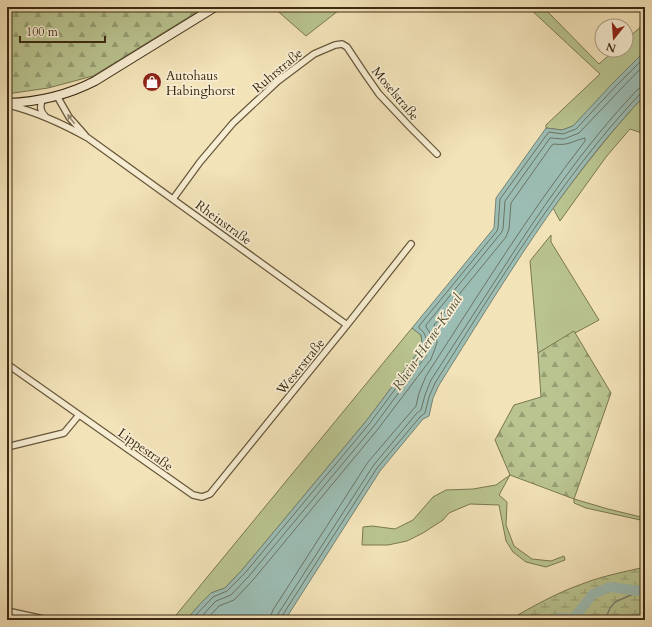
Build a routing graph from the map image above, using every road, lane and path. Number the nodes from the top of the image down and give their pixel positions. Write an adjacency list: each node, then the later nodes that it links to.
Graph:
1 (215, 7): 3 (main road)
2 (342, 44): 8 (street, Moselstraße); 9 (street, Ruhrstraße)
3 (57, 96): 4 (main road); 7 (street, Rheinstraße, one-way to 3)
4 (42, 100): 5 (main road); 6 (street)
5 (7, 104): 6 (street, Rheinstraße)
6 (46, 117): 7 (street, Rheinstraße)
7 (88, 138): 9 (street, Rheinstraße)
8 (437, 154)
9 (173, 199): 11 (street, Rheinstraße)
10 (411, 244): 11 (street, Weserstraße)
11 (347, 325): 15 (street, Weserstraße)
12 (7, 364): 13 (street, Lippestraße)
13 (79, 415): 14 (street); 15 (street, Lippestraße)
14 (7, 447)
15 (202, 497)
16 (7, 611): 17 (street)
17 (48, 620)

